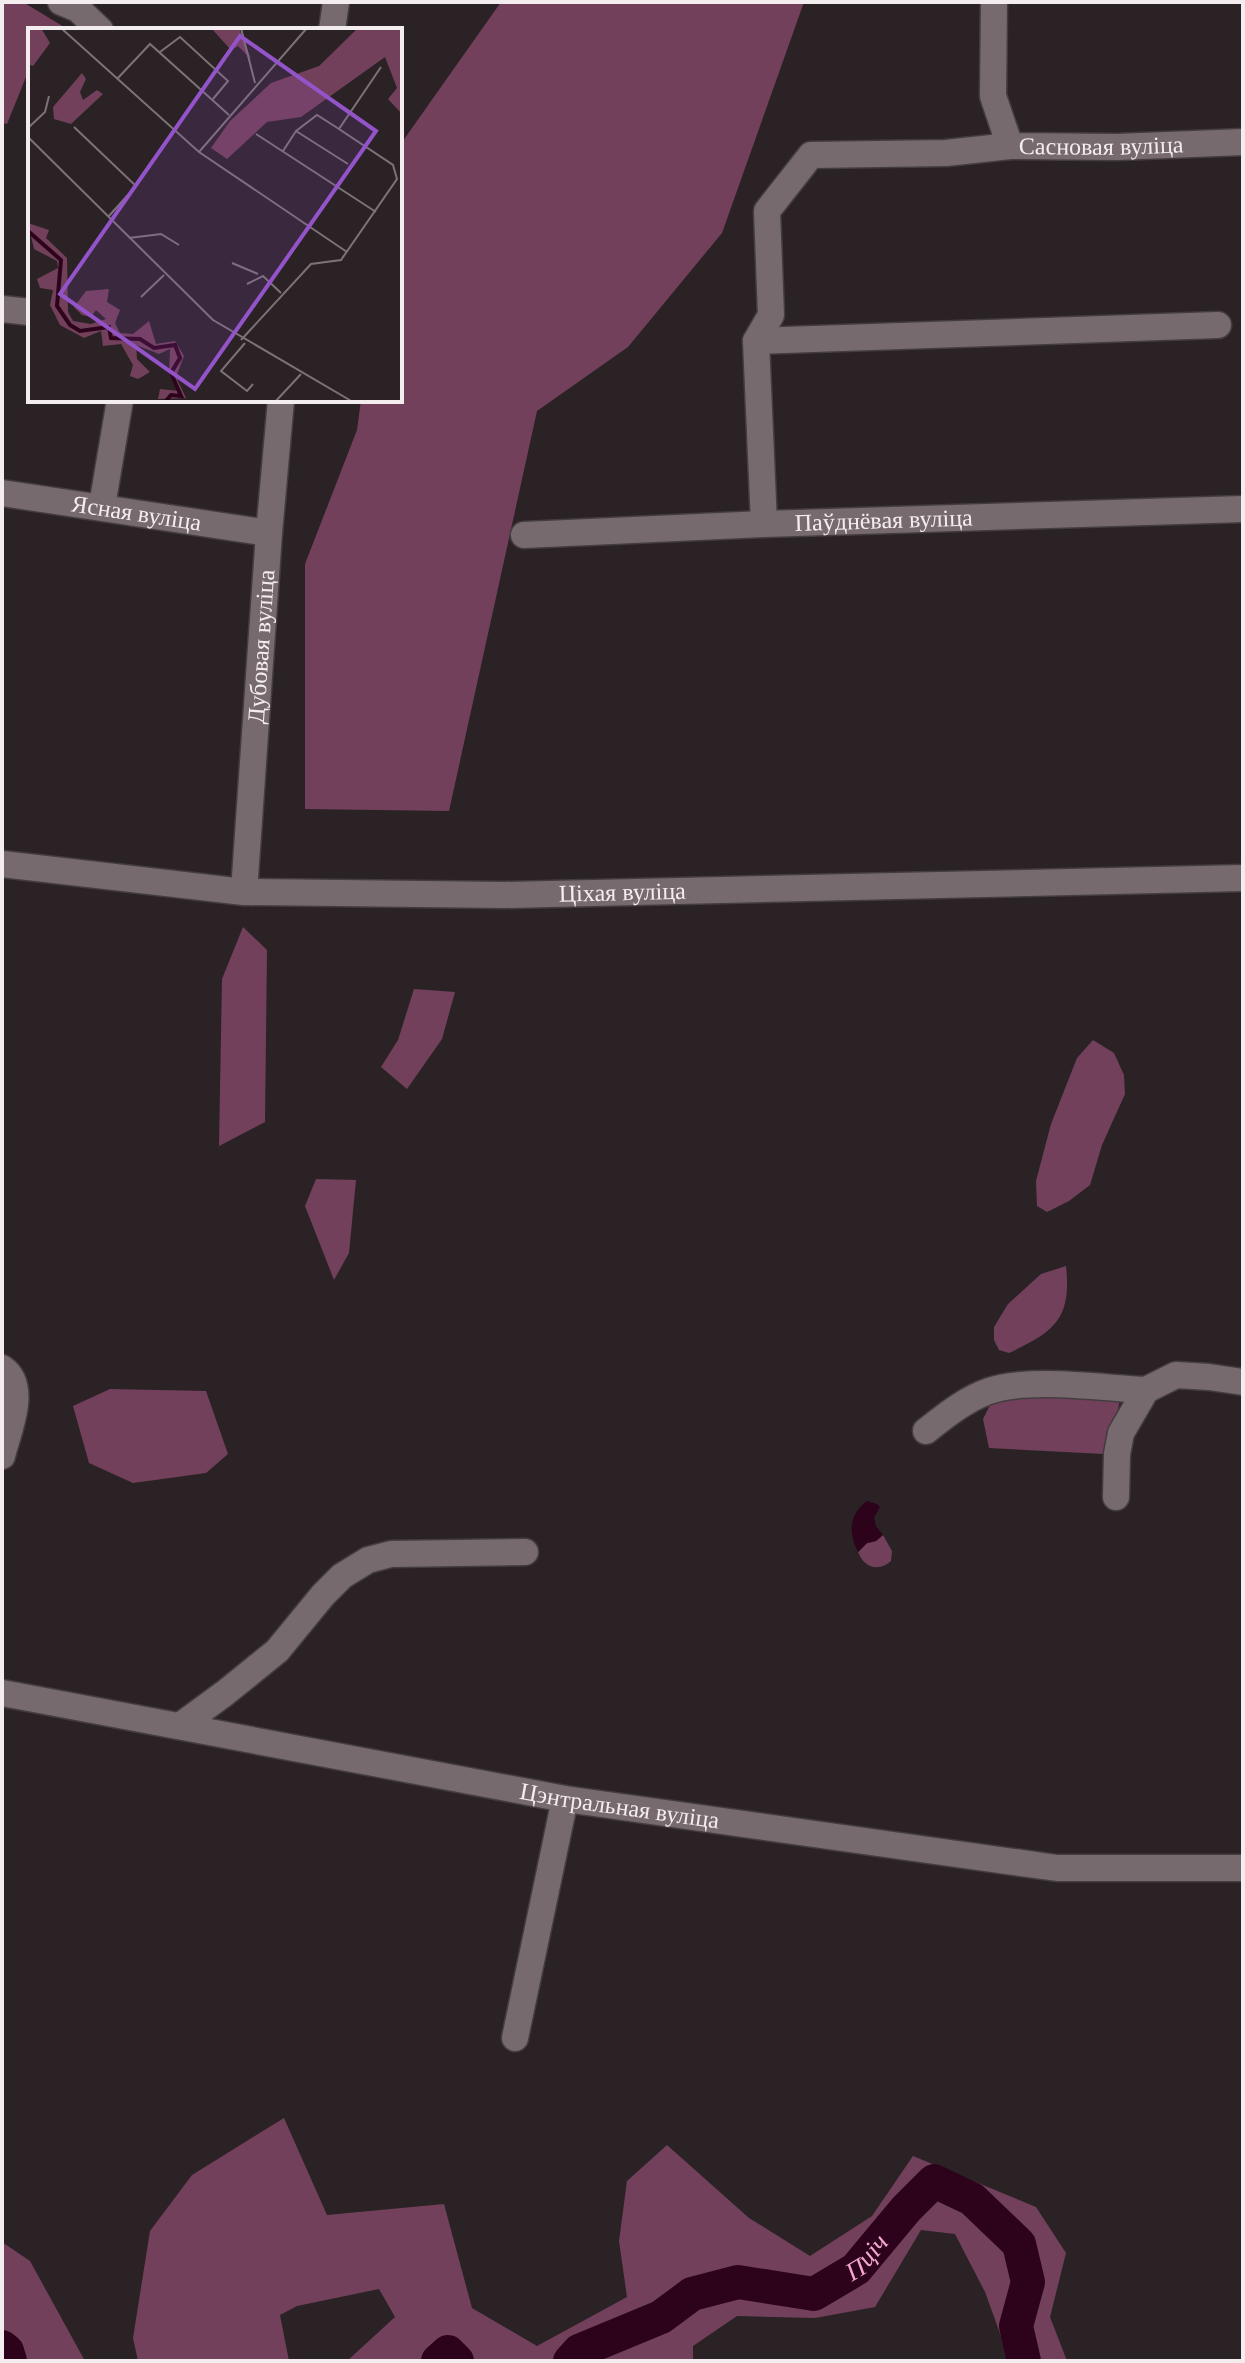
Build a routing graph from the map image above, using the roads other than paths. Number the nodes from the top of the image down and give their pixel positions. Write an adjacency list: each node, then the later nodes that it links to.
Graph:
1 (61, 2): 4 (street)
2 (336, 2): 5 (street)
3 (994, 2): 7 (street, Сасновая вуліца)
4 (98, 28)
5 (332, 28)
6 (1243, 142): 7 (street, Сасновая вуліца)
7 (1010, 146): 11 (street)
8 (2, 309): 9 (street)
9 (28, 312)
10 (1218, 325): 11 (street)
11 (756, 341): 17 (street)
12 (120, 402): 15 (street)
13 (281, 402): 18 (street, Дубовая вуліца)
14 (2, 493): 15 (street, Ясная вуліца)
15 (102, 506): 18 (street, Ясная вуліца)
16 (1243, 509): 17 (street, Паўднёвая вуліца)
17 (764, 524): 19 (street, Паўднёвая вуліца)
18 (269, 533): 22 (street, Дубовая вуліца)
19 (524, 535)
20 (2, 864): 22 (street, Ціхая вуліца)
21 (1243, 878): 22 (street, Ціхая вуліца)
22 (244, 892)
23 (2, 1368): 27 (street)
24 (1243, 1382): 25 (street)
25 (1146, 1390): 26 (street); 28 (street)
26 (926, 1431)
27 (2, 1456)
28 (1116, 1497)
29 (525, 1552): 31 (street)
30 (2, 1693): 31 (street, Цэнтральная вуліца)
31 (180, 1726): 32 (street, Цэнтральная вуліца)
32 (565, 1799): 33 (street, Цэнтральная вуліца); 34 (street)
33 (1243, 1868)
34 (515, 2038)

